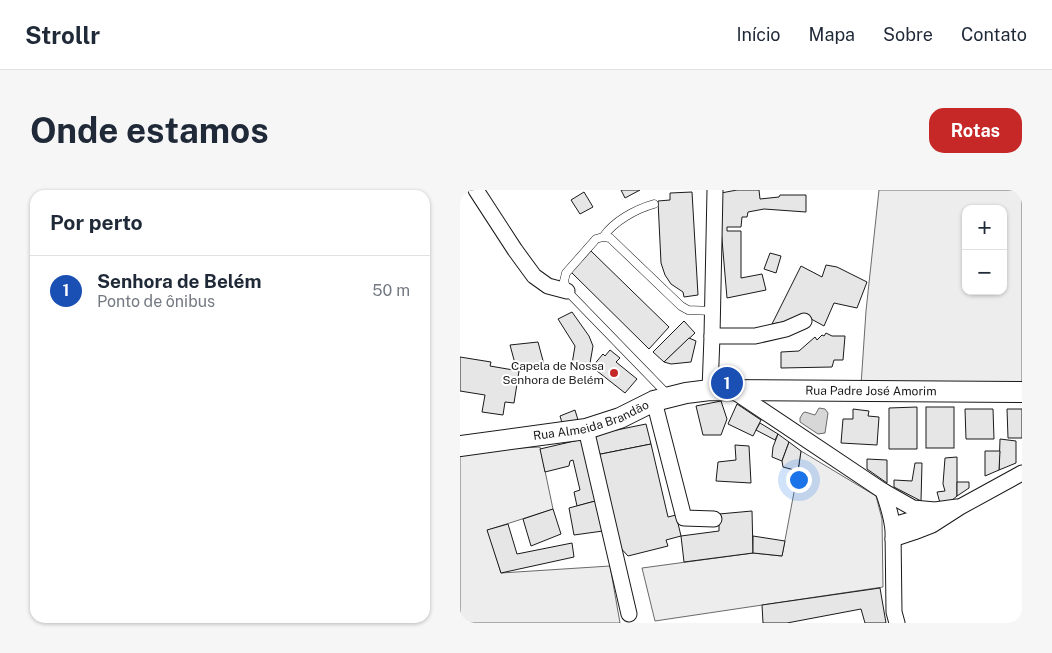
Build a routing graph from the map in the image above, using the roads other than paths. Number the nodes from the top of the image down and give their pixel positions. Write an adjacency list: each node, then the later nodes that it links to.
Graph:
1 (476, 190): 5 (street)
2 (715, 190): 6 (street)
3 (654, 204): 4 (lane)
4 (603, 236): 5 (lane); 6 (lane)
5 (567, 291): 11 (lane)
6 (713, 311): 8 (street)
7 (804, 321): 8 (street)
8 (712, 336): 9 (street)
9 (721, 390): 10 (street, Rua Padre José Amorim); 11 (street, Rua Almeida Brandão); 15 (street)
10 (1022, 392)
11 (662, 399): 12 (street, Rua Almeida Brandão); 17 (street)
12 (586, 429): 13 (street, Rua Almeida Brandão); 19 (street)
13 (460, 446)
14 (1022, 473): 16 (street)
15 (882, 492): 16 (street); 18 (street)
16 (954, 508): 18 (street)
17 (714, 518)
18 (893, 532): 20 (street)
19 (628, 614)
20 (897, 623)

